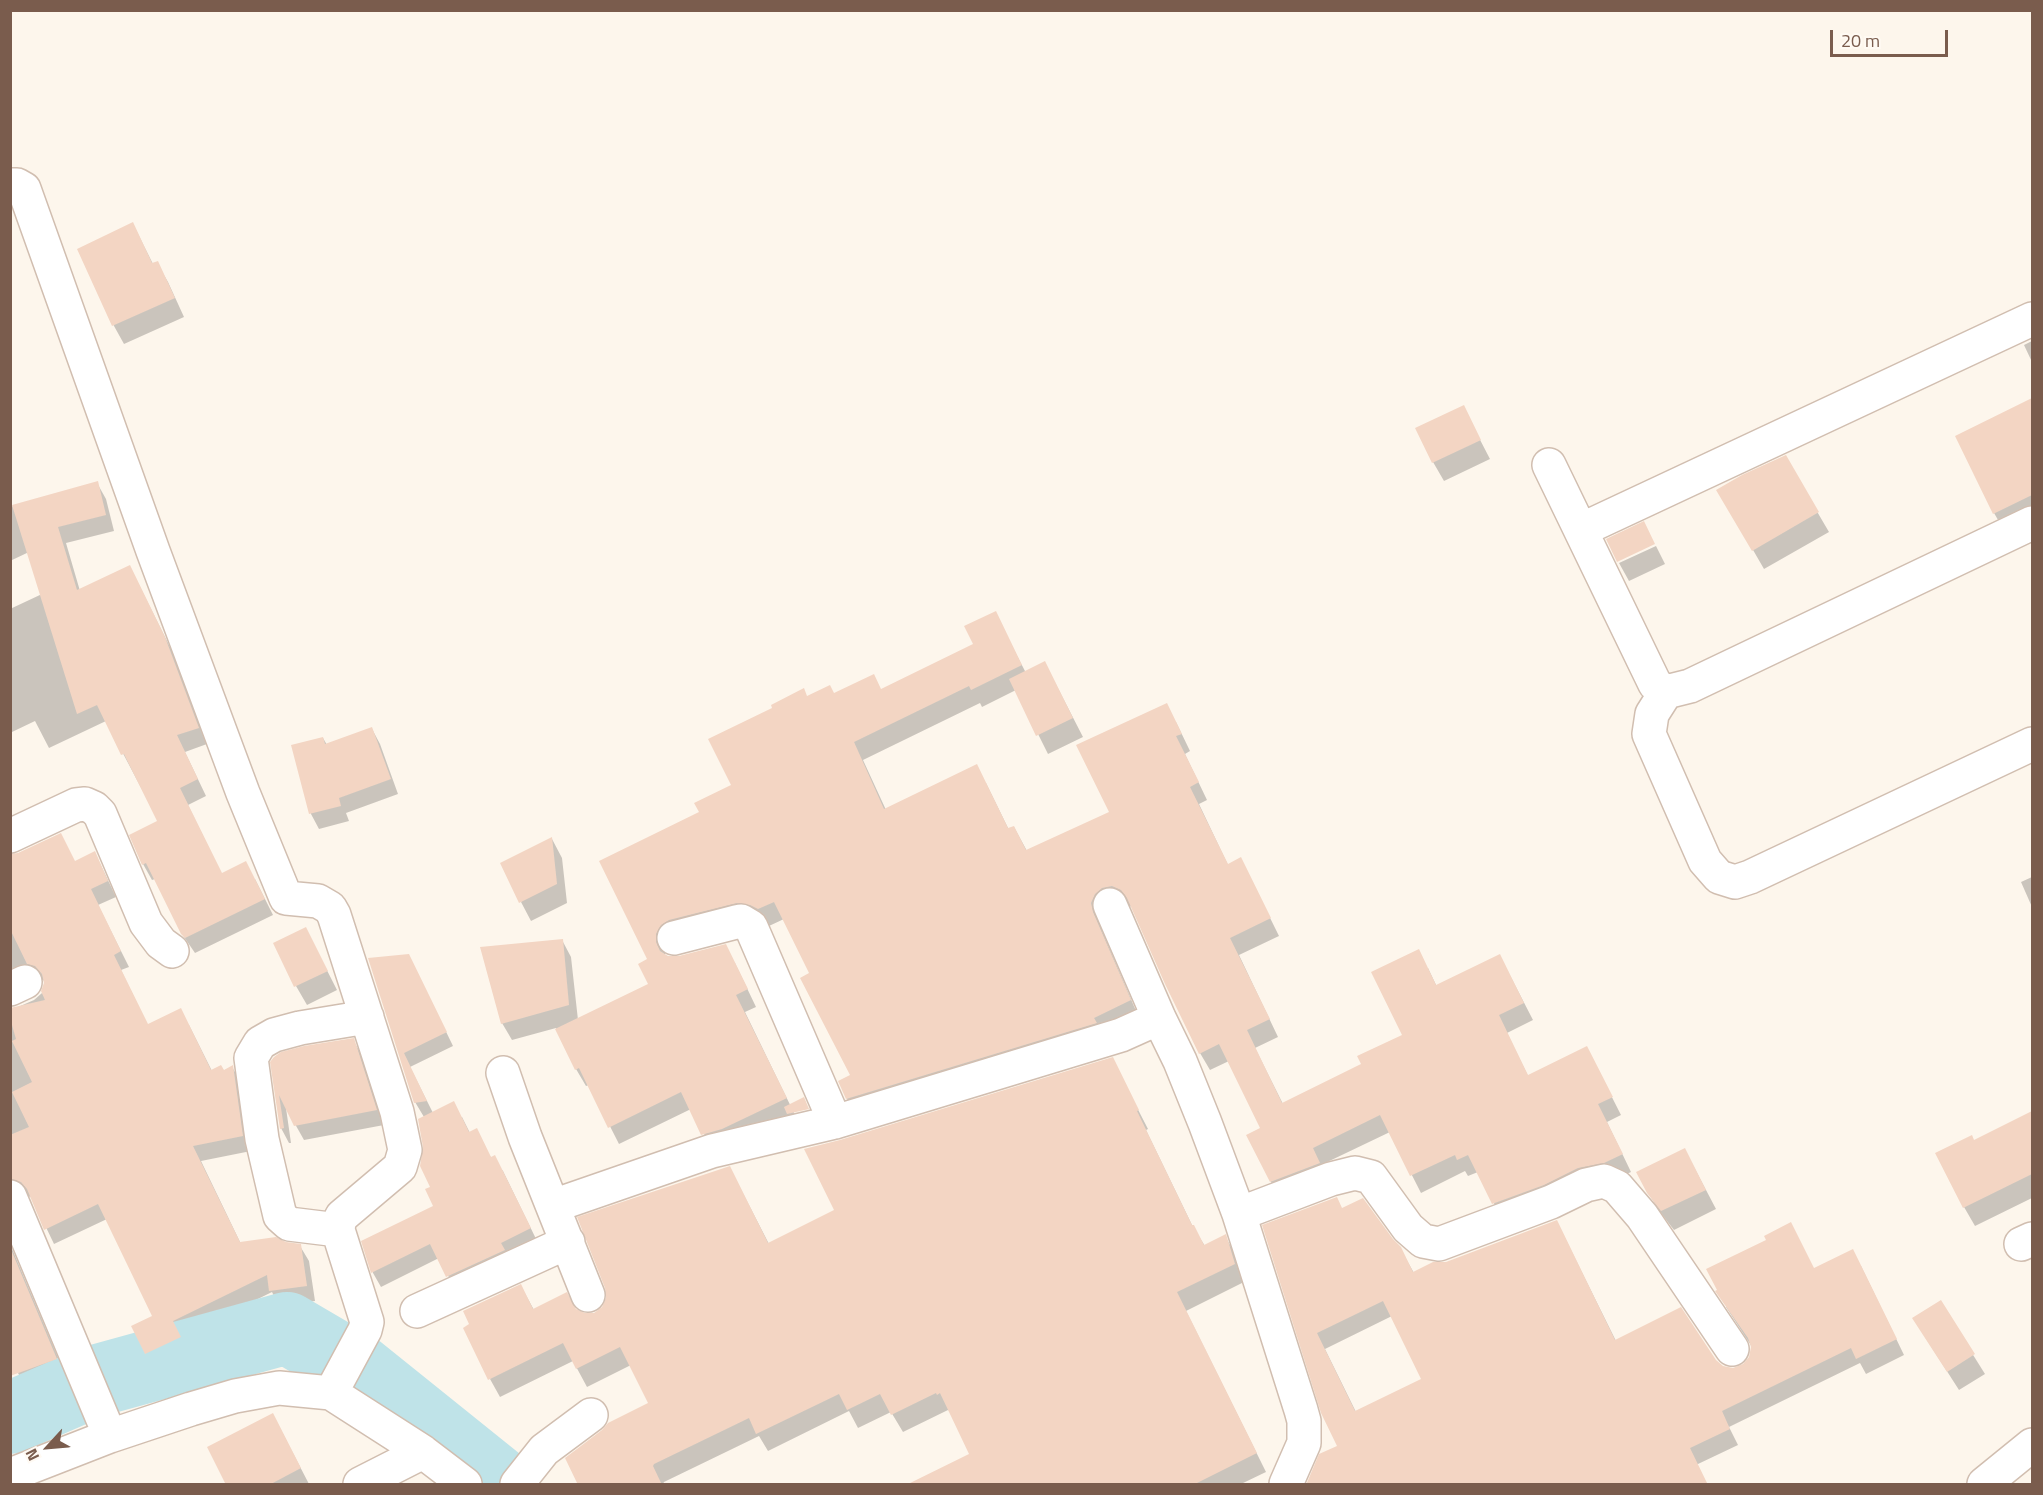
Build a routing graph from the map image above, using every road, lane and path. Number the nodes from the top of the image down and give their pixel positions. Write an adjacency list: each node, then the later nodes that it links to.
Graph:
1 (10, 185): 12 (street)
2 (2032, 319): 5 (street)
3 (1549, 465): 5 (street)
4 (2032, 523): 6 (street)
5 (1581, 530): 6 (street)
6 (1666, 692): 7 (street)
7 (2032, 744)
8 (10, 836): 11 (street)
9 (1110, 905): 13 (street)
10 (674, 938): 15 (street)
11 (172, 951)
12 (367, 1017): 19 (street); 19 (street)
13 (1159, 1018): 15 (street); 18 (street)
14 (503, 1072): 17 (street)
15 (835, 1122): 17 (street)
16 (10, 1197): 26 (street)
17 (553, 1206): 20 (street)
18 (1239, 1214): 23 (street); 33 (street)
19 (338, 1230): 24 (street)
20 (568, 1242): 21 (street); 22 (street)
21 (588, 1295)
22 (417, 1311)
23 (1732, 1349)
24 (337, 1383): 26 (street); 28 (street)
25 (591, 1415): 30 (street)
26 (111, 1436): 29 (street)
27 (2032, 1444): 34 (street)
28 (423, 1452): 31 (street); 32 (street)
29 (10, 1475)
30 (519, 1481)
31 (360, 1485)
32 (465, 1485)
33 (1286, 1485)
34 (1984, 1485)

